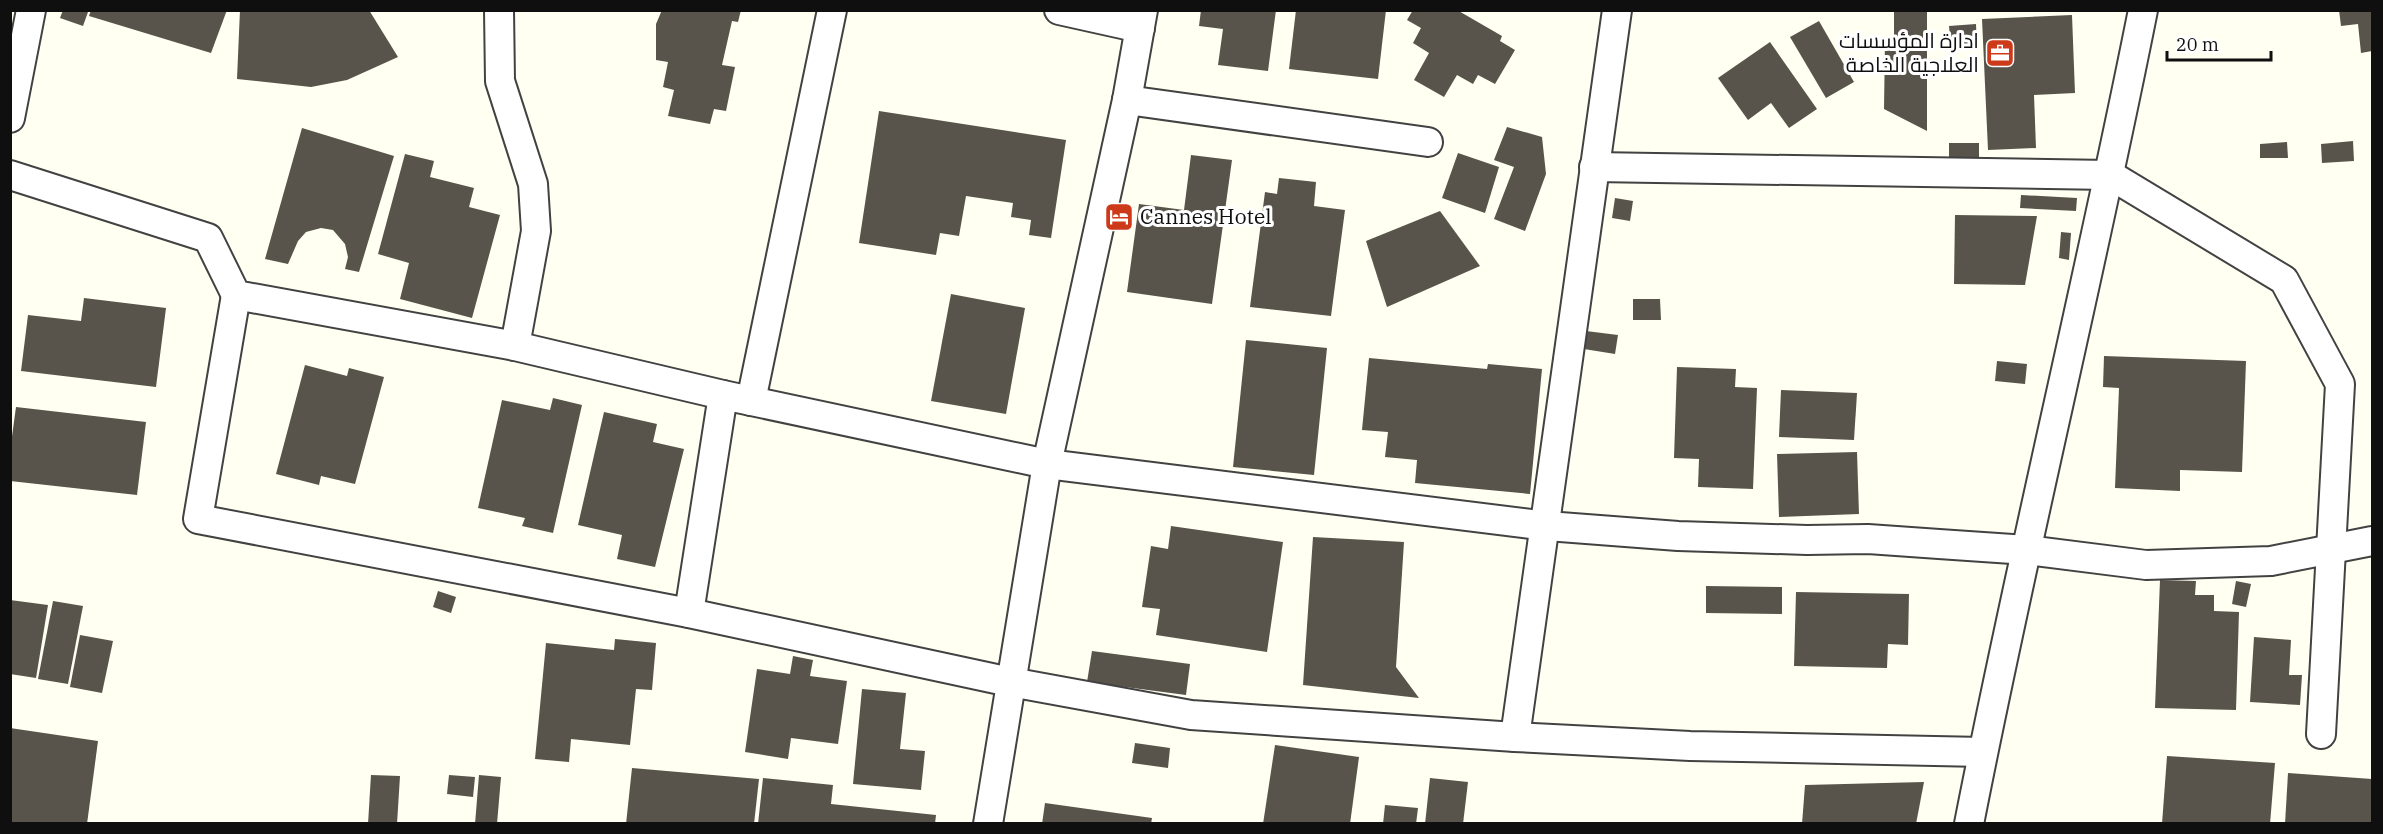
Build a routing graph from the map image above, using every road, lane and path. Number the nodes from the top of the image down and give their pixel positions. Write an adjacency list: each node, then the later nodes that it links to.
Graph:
1 (31, 10): 9 (street)
2 (498, 10): 15 (street)
3 (832, 10): 17 (street)
4 (1059, 10): 7 (street)
5 (1617, 10): 11 (street)
6 (2143, 10): 13 (street)
7 (1141, 19): 8 (street)
8 (1127, 100): 10 (street); 18 (street)
9 (10, 118)
10 (1428, 142)
11 (1594, 167): 13 (street); 19 (street)
12 (10, 175): 14 (street)
13 (2110, 175): 21 (street); 22 (street)
14 (236, 295): 15 (street); 23 (street)
15 (515, 346): 16 (street)
16 (723, 395): 17 (street); 23 (street)
17 (751, 401): 18 (street)
18 (1047, 464): 19 (street); 24 (street)
19 (1546, 526): 21 (street); 26 (street)
20 (2373, 541): 22 (street)
21 (2027, 550): 22 (street); 27 (street)
22 (2331, 550): 25 (street)
23 (689, 613): 24 (street)
24 (1010, 682): 26 (street); 28 (street)
25 (2321, 734)
26 (1515, 738): 27 (street)
27 (1983, 752): 29 (street)
28 (988, 824)
29 (1969, 824)

